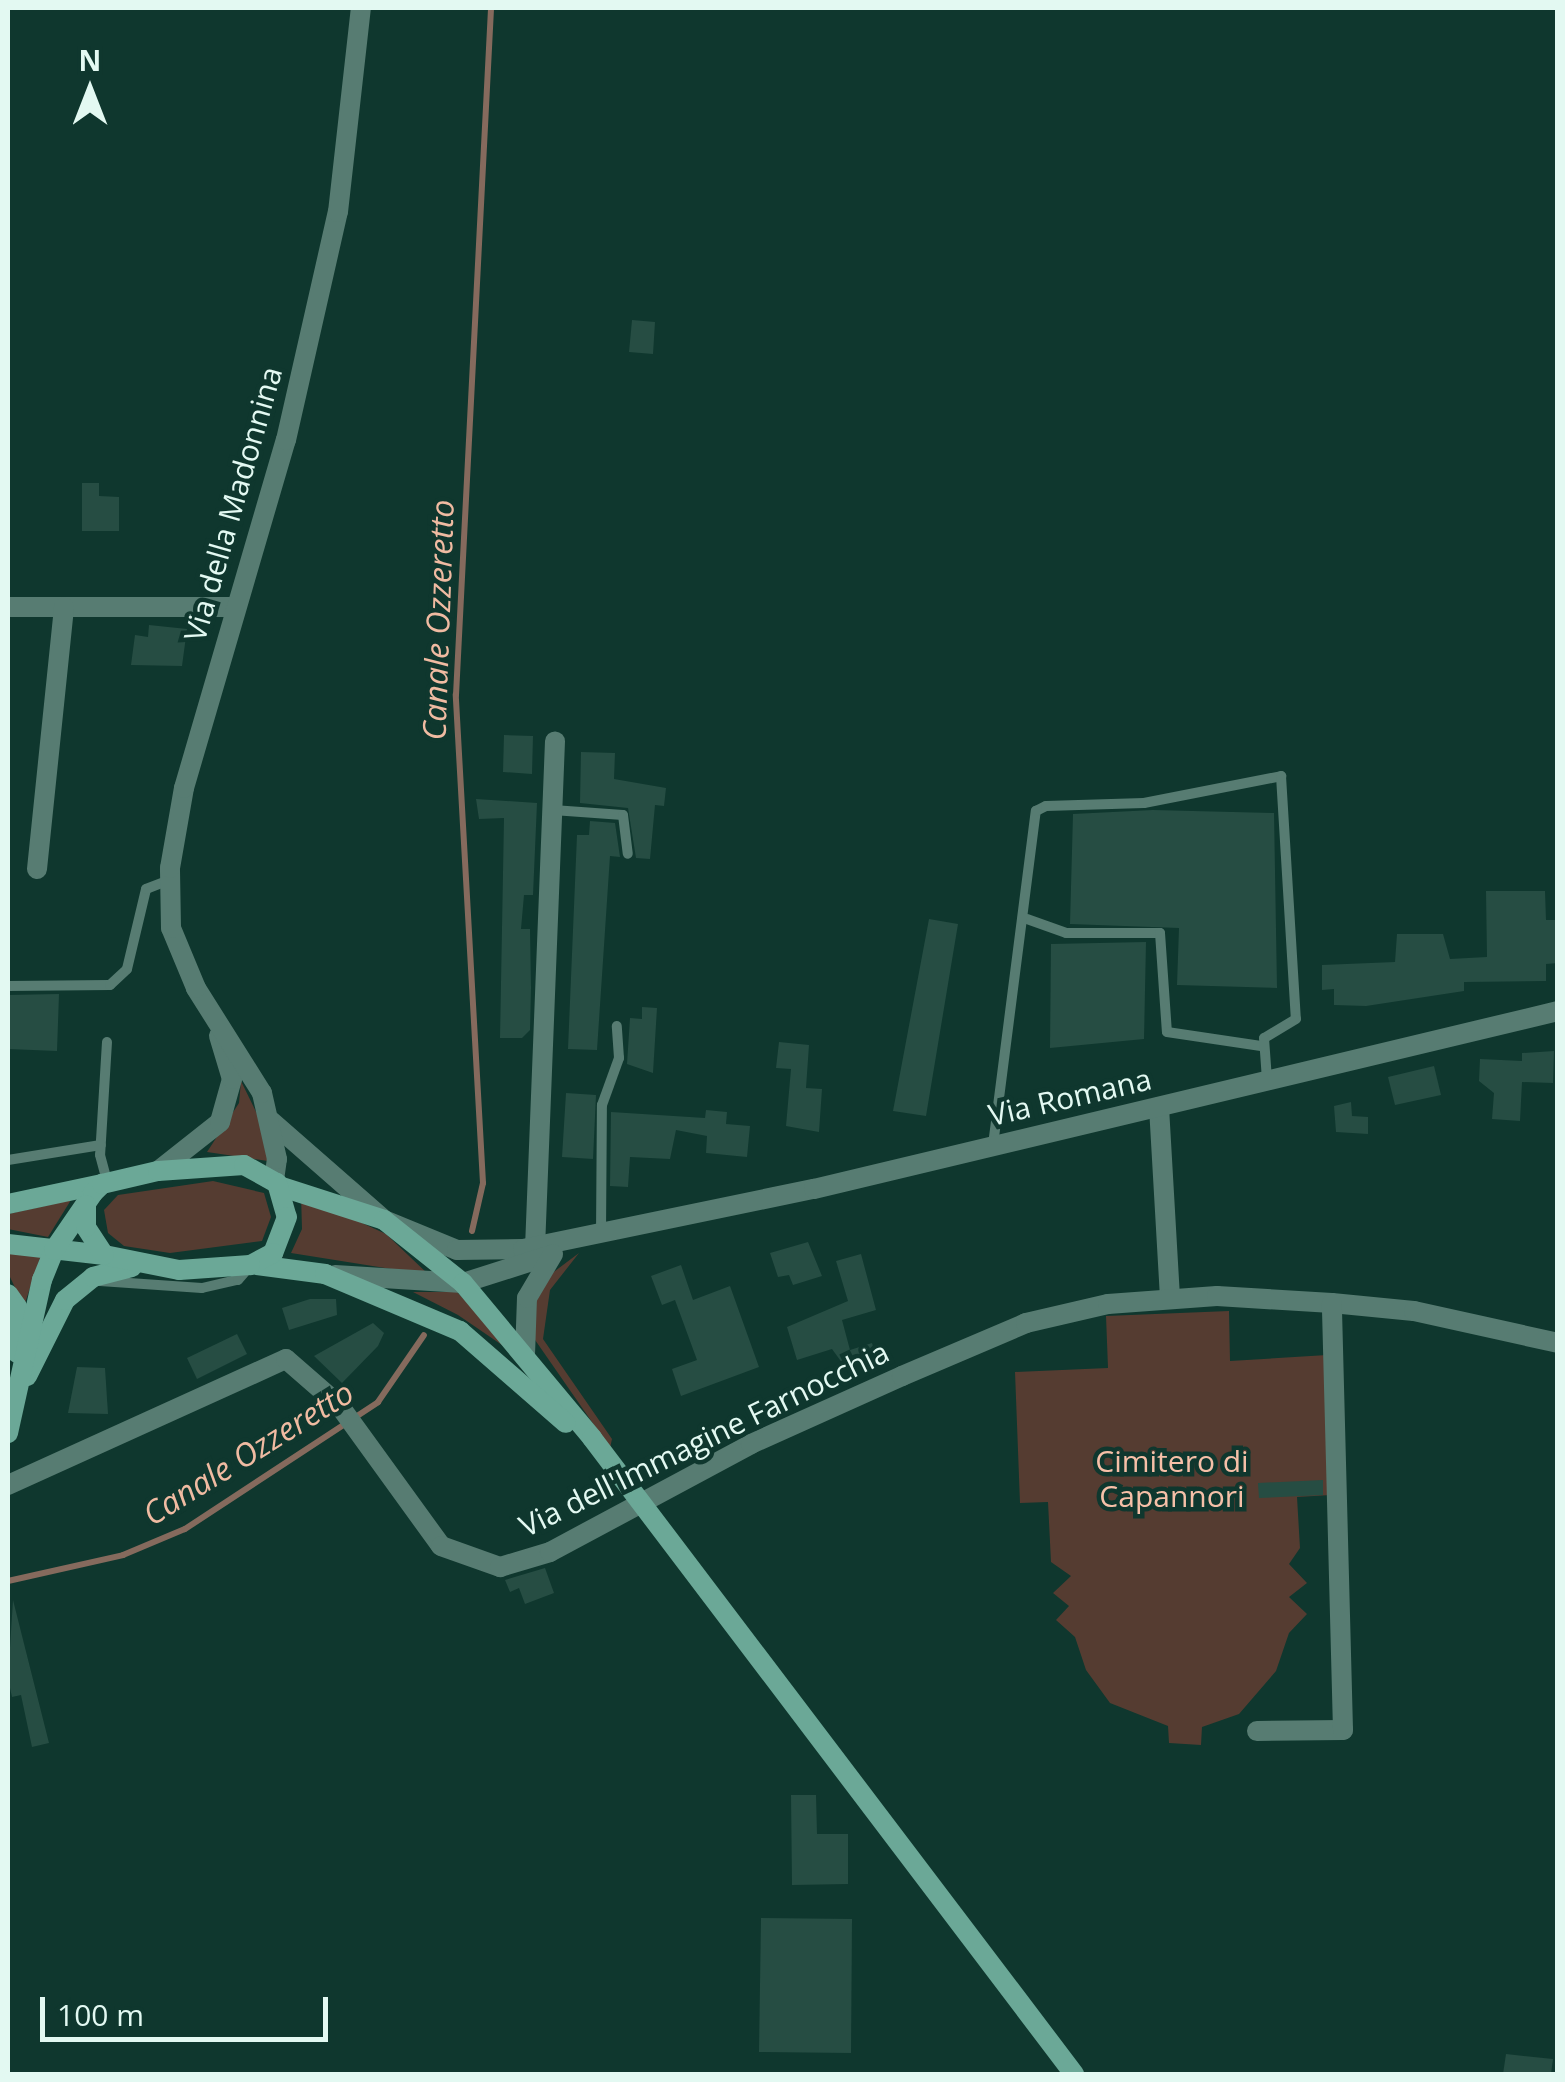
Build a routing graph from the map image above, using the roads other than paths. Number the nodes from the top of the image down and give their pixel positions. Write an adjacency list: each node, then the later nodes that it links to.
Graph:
1 (361, 8): 4 (street, Via della Madonnina)
2 (8, 606): 3 (street)
3 (64, 607): 4 (street); 8 (street)
4 (235, 607): 9 (street, Via della Madonnina)
5 (555, 741): 6 (street)
6 (552, 810): 7 (lane); 32 (street)
7 (628, 854)
8 (37, 868)
9 (170, 880): 11 (lane); 12 (street, Via della Madonnina)
10 (1027, 919): 16 (lane); 16 (lane); 21 (lane)
11 (8, 986)
12 (208, 1006): 19 (street); 23 (street)
13 (1558, 1011): 17 (street, Via Romana)
14 (618, 1026): 29 (lane)
15 (106, 1042): 20 (lane)
16 (1261, 1046): 17 (lane)
17 (1268, 1080): 18 (street, Via Romana)
18 (1159, 1106): 21 (street, Via Romana); 40 (street)
19 (271, 1121): 25 (street); 28 (street)
20 (100, 1145): 22 (lane); 24 (lane)
21 (992, 1146): 29 (street, Via Romana)
22 (8, 1160)
23 (158, 1170): 24 (main road); 25 (main road)
24 (105, 1183): 26 (main road); 27 (main road)
25 (276, 1183): 28 (main road); 34 (main road)
26 (8, 1204)
27 (86, 1205): 31 (main road); 33 (main road)
28 (384, 1220): 32 (street); 38 (main road)
29 (598, 1236): 32 (street, Via Romana)
30 (8, 1244): 31 (main road)
31 (54, 1250): 33 (main road); 44 (main road)
32 (544, 1251): 38 (street); 43 (street)
33 (104, 1256): 35 (main road)
34 (250, 1265): 35 (main road); 36 (main road); 37 (lane)
35 (136, 1267): 37 (main road)
36 (325, 1274): 38 (street); 46 (main road)
37 (88, 1281): 44 (main road)
38 (464, 1283): 43 (main road)
39 (8, 1294): 44 (main road)
40 (1170, 1298): 41 (street, Via dell'Immagine Farnocchia); 48 (street, Via dell'Immagine Farnocchia)
41 (1332, 1303): 42 (street, Via dell'Immagine Farnocchia); 49 (street)
42 (1557, 1343)
43 (524, 1355): 46 (main road)
44 (16, 1395): 45 (main road)
45 (8, 1434)
46 (600, 1453): 48 (main road)
47 (8, 1485): 48 (street, Via dell'Immagine Farnocchia)
48 (639, 1506): 50 (main road)
49 (1257, 1732)
50 (1074, 2074)

